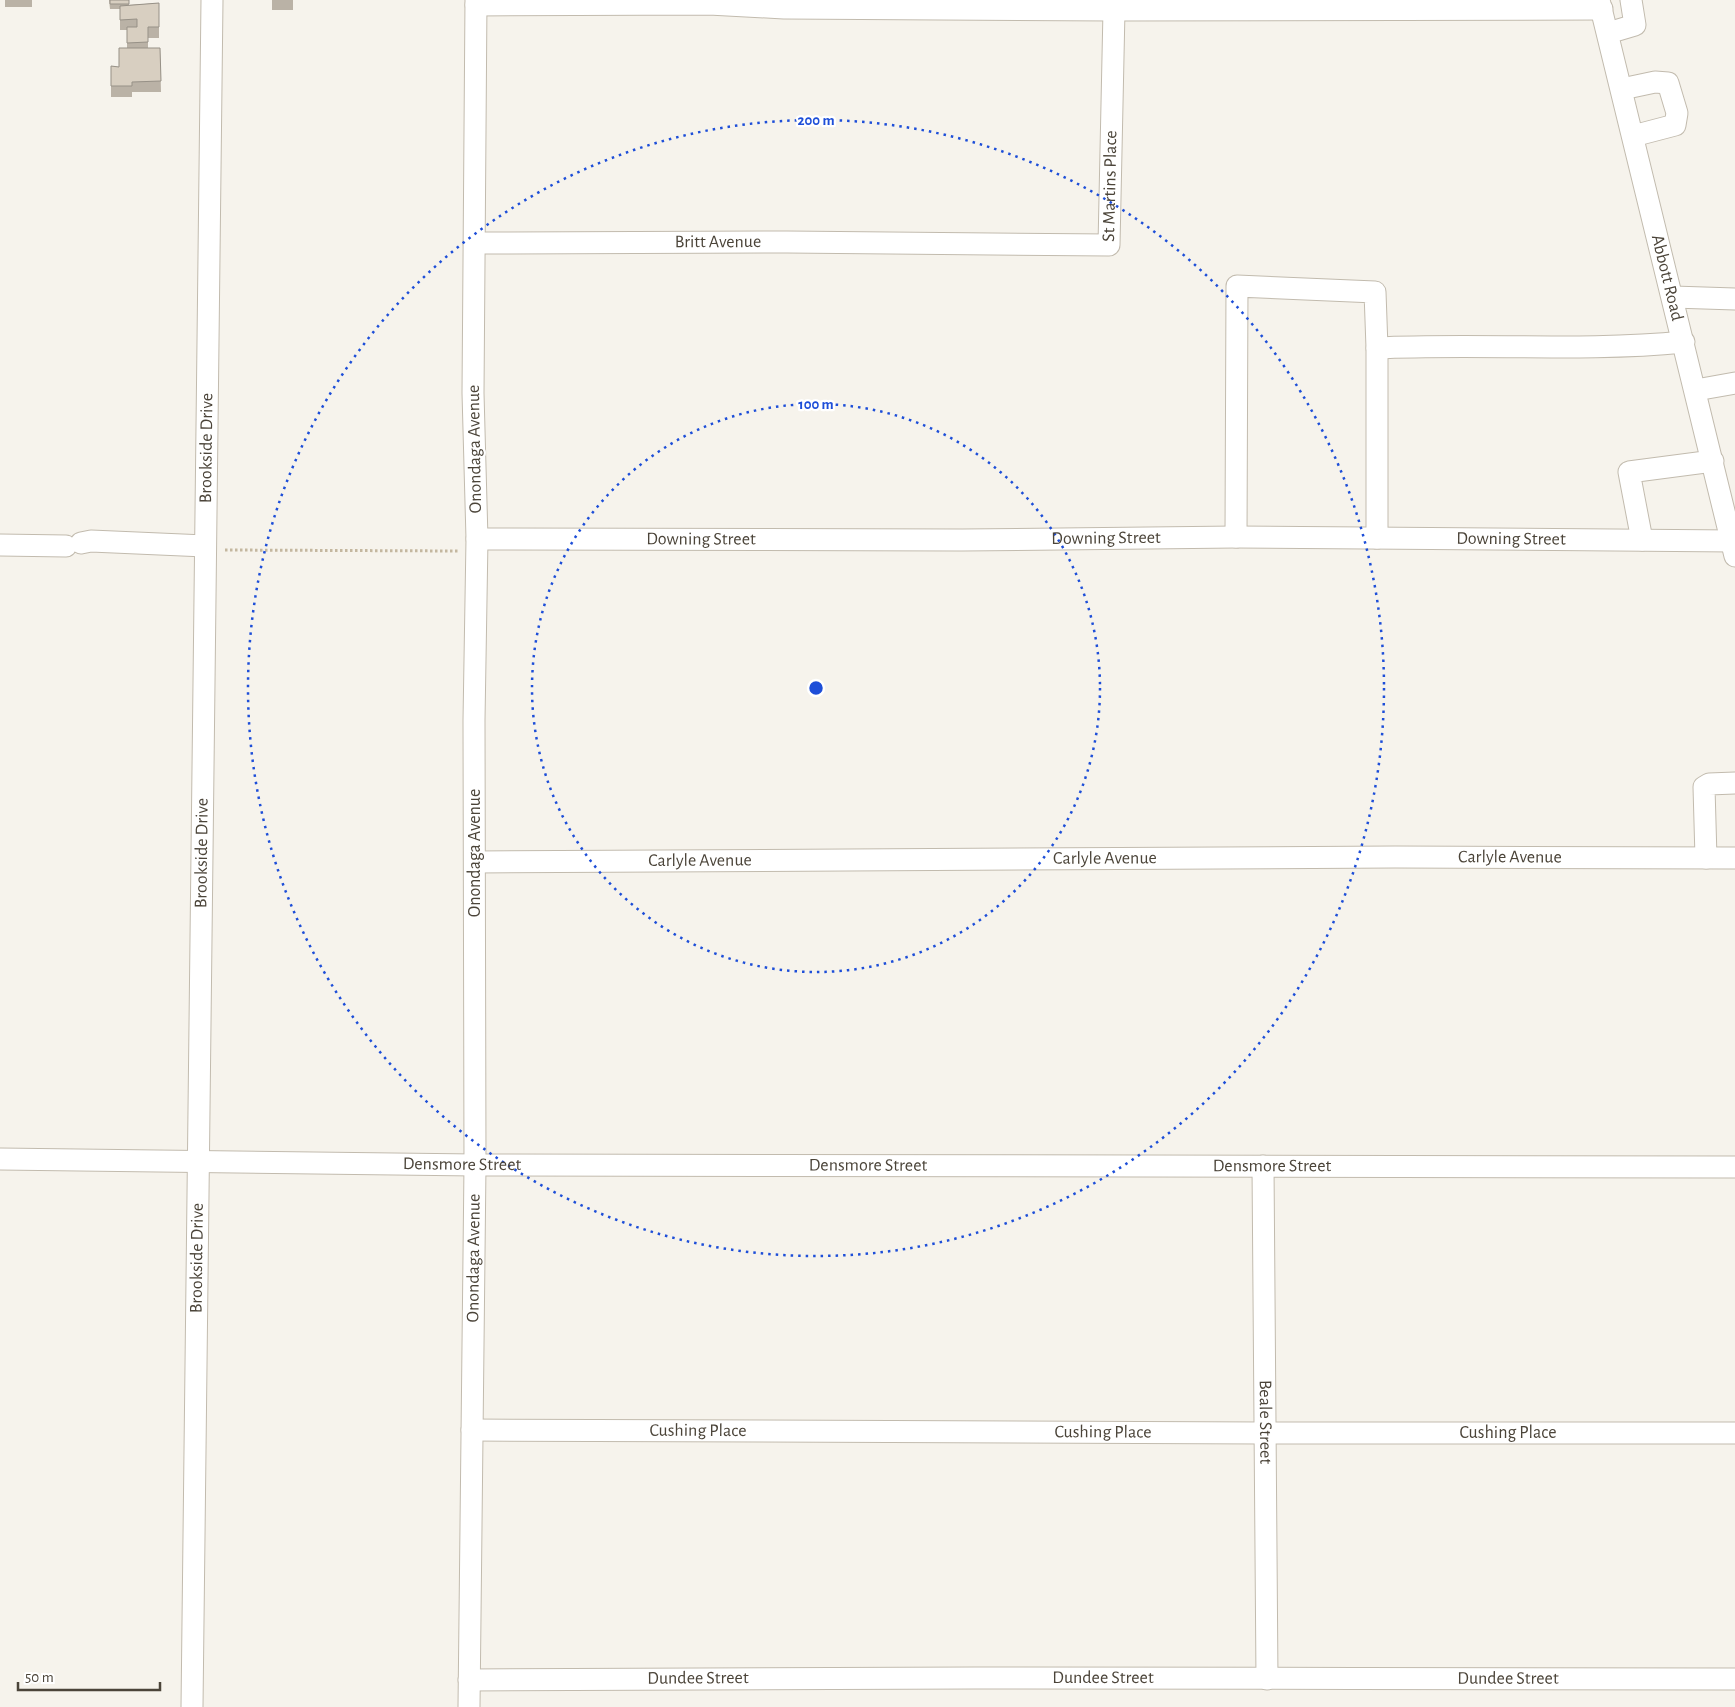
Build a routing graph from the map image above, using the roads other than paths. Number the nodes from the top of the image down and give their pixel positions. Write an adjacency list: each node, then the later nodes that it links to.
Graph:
1 (212, 0): 23 (street, Brookside Drive)
2 (1631, 0): 6 (street)
3 (476, 3): 5 (street); 9 (street, Onondaga Avenue)
4 (1600, 4): 5 (street); 6 (street, Abbott Road)
5 (1114, 10): 10 (street, St Martins Place)
6 (1608, 33): 7 (street, Abbott Road)
7 (1622, 89): 8 (street, Abbott Road); 8 (street)
8 (1633, 136): 11 (street, Abbott Road)
9 (474, 243): 10 (street, Britt Avenue); 20 (street, Onondaga Avenue)
10 (961, 244)
11 (1673, 297): 12 (street); 13 (street, Abbott Road)
12 (1735, 299)
13 (1684, 342): 14 (street); 16 (street, Abbott Road)
14 (1377, 348): 18 (street); 19 (street)
15 (1735, 384): 16 (street)
16 (1696, 390): 17 (street, Abbott Road)
17 (1713, 461): 21 (street); 24 (street, Abbott Road)
18 (1236, 537): 19 (street, Downing Street); 20 (street, Downing Street)
19 (1377, 538): 21 (street, Downing Street)
20 (477, 539): 28 (street, Onondaga Avenue)
21 (1642, 540): 24 (street, Downing Street)
22 (0, 546): 23 (street)
23 (205, 546): 30 (street, Brookside Drive)
24 (1734, 546)
25 (1735, 783): 26 (street)
26 (1706, 858): 27 (street, Carlyle Avenue); 28 (street, Carlyle Avenue)
27 (1735, 858)
28 (476, 862): 31 (street, Onondaga Avenue)
29 (0, 1159): 30 (street, Densmore Street)
30 (197, 1163): 31 (street, Densmore Street); 40 (street, Brookside Drive)
31 (475, 1165): 32 (street, Densmore Street); 34 (street, Onondaga Avenue)
32 (1263, 1166): 33 (street, Densmore Street); 35 (street, Beale Street)
33 (1735, 1167)
34 (472, 1430): 35 (street, Cushing Place); 39 (street, Onondaga Avenue)
35 (1264, 1433): 36 (street, Cushing Place); 37 (street, Beale Street)
36 (1735, 1433)
37 (1267, 1679): 38 (street, Dundee Street); 39 (street, Dundee Street)
38 (1735, 1679)
39 (469, 1680): 41 (street, Onondaga Avenue)
40 (192, 1707)
41 (469, 1707)

